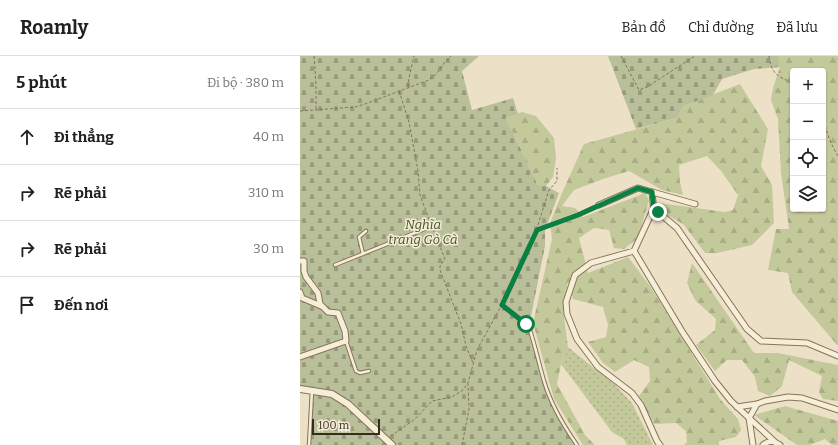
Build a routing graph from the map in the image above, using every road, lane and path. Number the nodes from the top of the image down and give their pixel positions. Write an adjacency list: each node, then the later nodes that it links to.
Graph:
1 (314, 56): 10 (path)
2 (414, 56): 8 (path)
3 (451, 56): 8 (path)
4 (621, 56): 5 (path)
5 (695, 56)
6 (769, 56): 7 (path)
7 (790, 82)
8 (408, 88): 10 (path)
9 (824, 104): 12 (path)
10 (316, 109): 11 (path)
11 (300, 111)
12 (838, 156)
13 (557, 168): 19 (path)
14 (652, 192): 15 (street); 16 (street); 17 (street)
15 (695, 204)
16 (599, 205): 19 (lane)
17 (654, 212): 21 (street); 29 (street)
18 (432, 226): 22 (lane)
19 (537, 230): 26 (path)
20 (366, 231): 22 (lane)
21 (634, 251): 36 (street); 45 (street)
22 (363, 254): 24 (lane)
23 (300, 261): 27 (street)
24 (335, 265)
25 (300, 292): 27 (street)
26 (502, 305): 32 (path); 44 (lane)
27 (321, 306): 28 (street)
28 (346, 340): 30 (street); 31 (lane)
29 (838, 356)
30 (300, 357)
31 (369, 371)
32 (468, 382): 39 (path); 43 (path)
33 (300, 389): 34 (street)
34 (312, 390): 39 (street); 41 (lane)
35 (757, 404): 36 (street); 37 (street); 38 (street)
36 (737, 407): 38 (street)
37 (838, 410)
38 (749, 418): 40 (street); 46 (street)
39 (386, 440): 42 (street)
40 (778, 443): 47 (street)
41 (310, 445)
42 (392, 445)
43 (462, 445)
44 (577, 445)
45 (660, 445)
46 (753, 445)
47 (763, 445)

